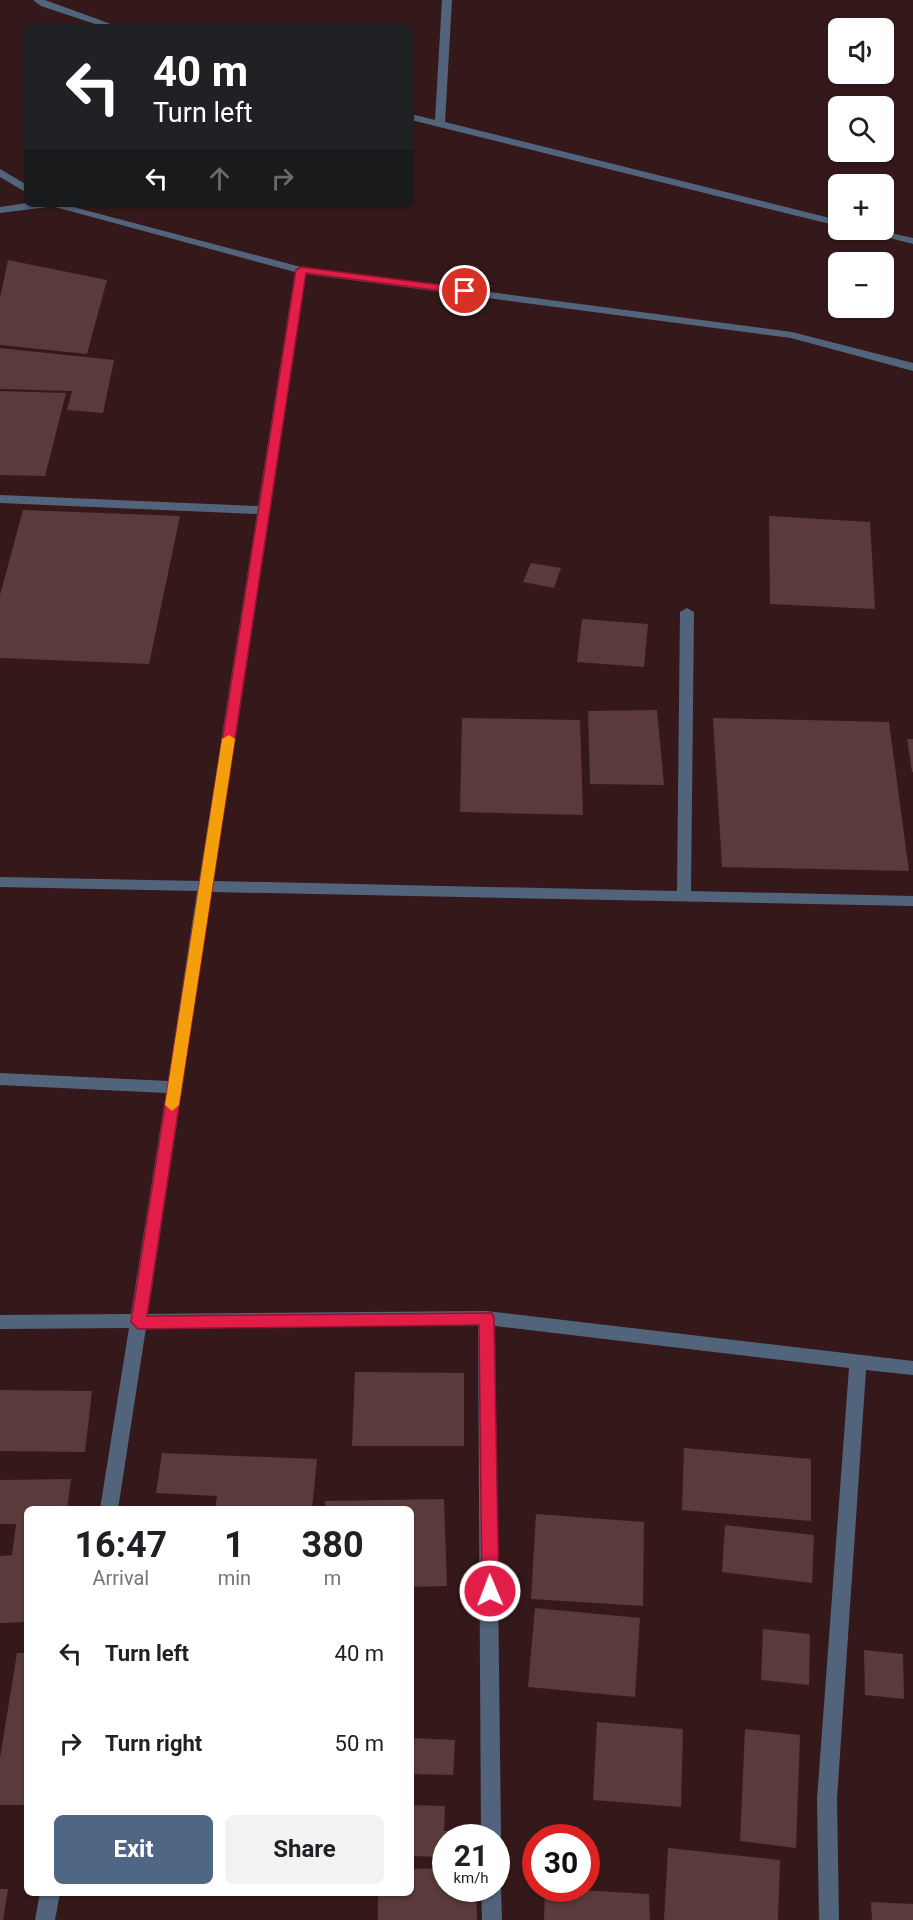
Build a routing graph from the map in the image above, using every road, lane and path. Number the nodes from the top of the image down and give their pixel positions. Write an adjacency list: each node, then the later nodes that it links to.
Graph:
1 (38, 0): 3 (street)
2 (447, 0): 5 (street)
3 (105, 24)
4 (414, 118): 5 (street)
5 (440, 124): 11 (street)
6 (0, 172): 7 (street)
7 (24, 188)
8 (24, 207): 10 (street)
9 (60, 207): 14 (street)
10 (0, 210)
11 (828, 221)
12 (894, 237): 13 (street)
13 (913, 241)
14 (301, 270): 15 (street); 17 (street)
15 (913, 367)
16 (0, 499): 17 (street)
17 (264, 510): 20 (street)
18 (687, 612): 21 (street)
19 (0, 882): 20 (street)
20 (206, 887): 21 (street); 24 (street)
21 (684, 897): 22 (street)
22 (913, 902)
23 (0, 1079): 24 (street)
24 (175, 1087): 26 (street)
25 (486, 1318): 26 (street); 28 (street); 31 (street)
26 (138, 1322): 27 (street); 30 (street)
27 (0, 1323)
28 (858, 1363): 29 (street); 36 (street)
29 (913, 1368)
30 (109, 1506)
31 (491, 1824)
32 (49, 1896): 34 (street)
33 (491, 1902): 35 (street)
34 (45, 1920)
35 (492, 1920)
36 (829, 1920)

